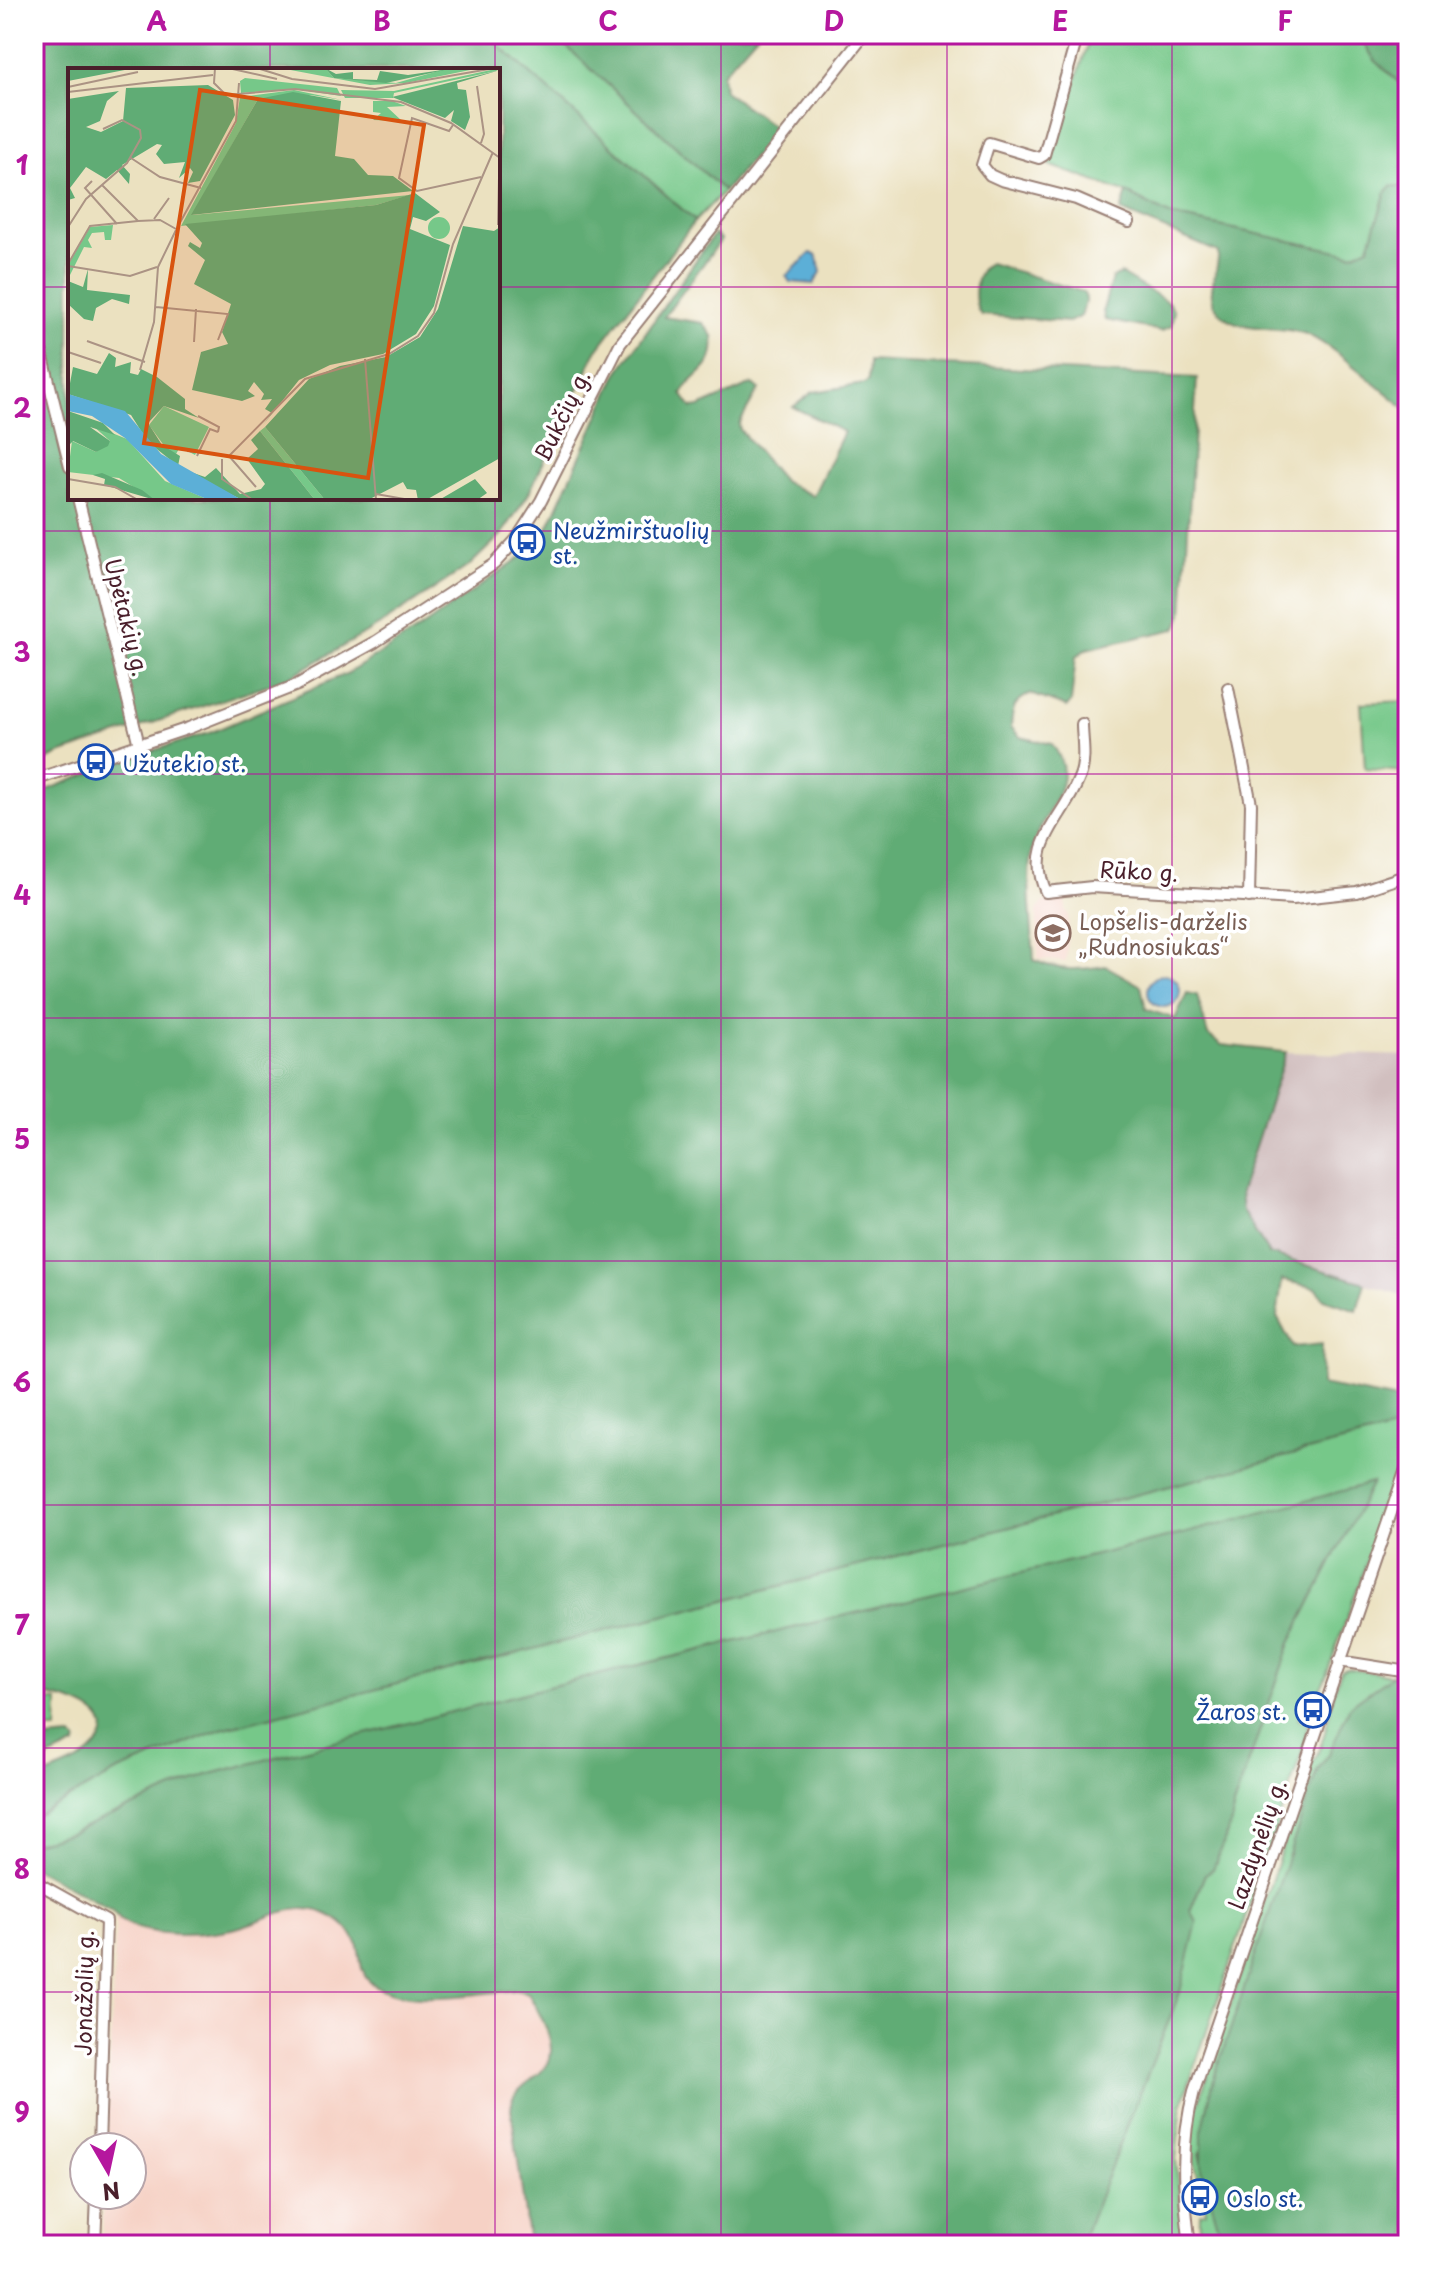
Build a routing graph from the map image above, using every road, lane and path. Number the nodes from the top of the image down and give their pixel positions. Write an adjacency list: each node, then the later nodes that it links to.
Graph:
1 (865, 34): 9 (street, Bukčių g.)
2 (1078, 34): 3 (street)
3 (1129, 222)
4 (34, 321): 5 (street)
5 (68, 459)
6 (78, 500): 9 (street, Upėtakių g.)
7 (1228, 688): 12 (street)
8 (1082, 724): 12 (street, Rūko g.)
9 (139, 745): 10 (street, Bukčių g.)
10 (34, 780)
11 (1408, 875): 12 (street, Rūko g.)
12 (1249, 897)
13 (1408, 1463): 14 (street, Lazdynėlių g.)
14 (1339, 1661): 15 (street); 20 (street, Lazdynėlių g.)
15 (1408, 1672)
16 (34, 1881): 17 (street, Jonažolių g.)
17 (99, 2131)
18 (96, 2211): 19 (street)
19 (95, 2245)
20 (1190, 2245)

